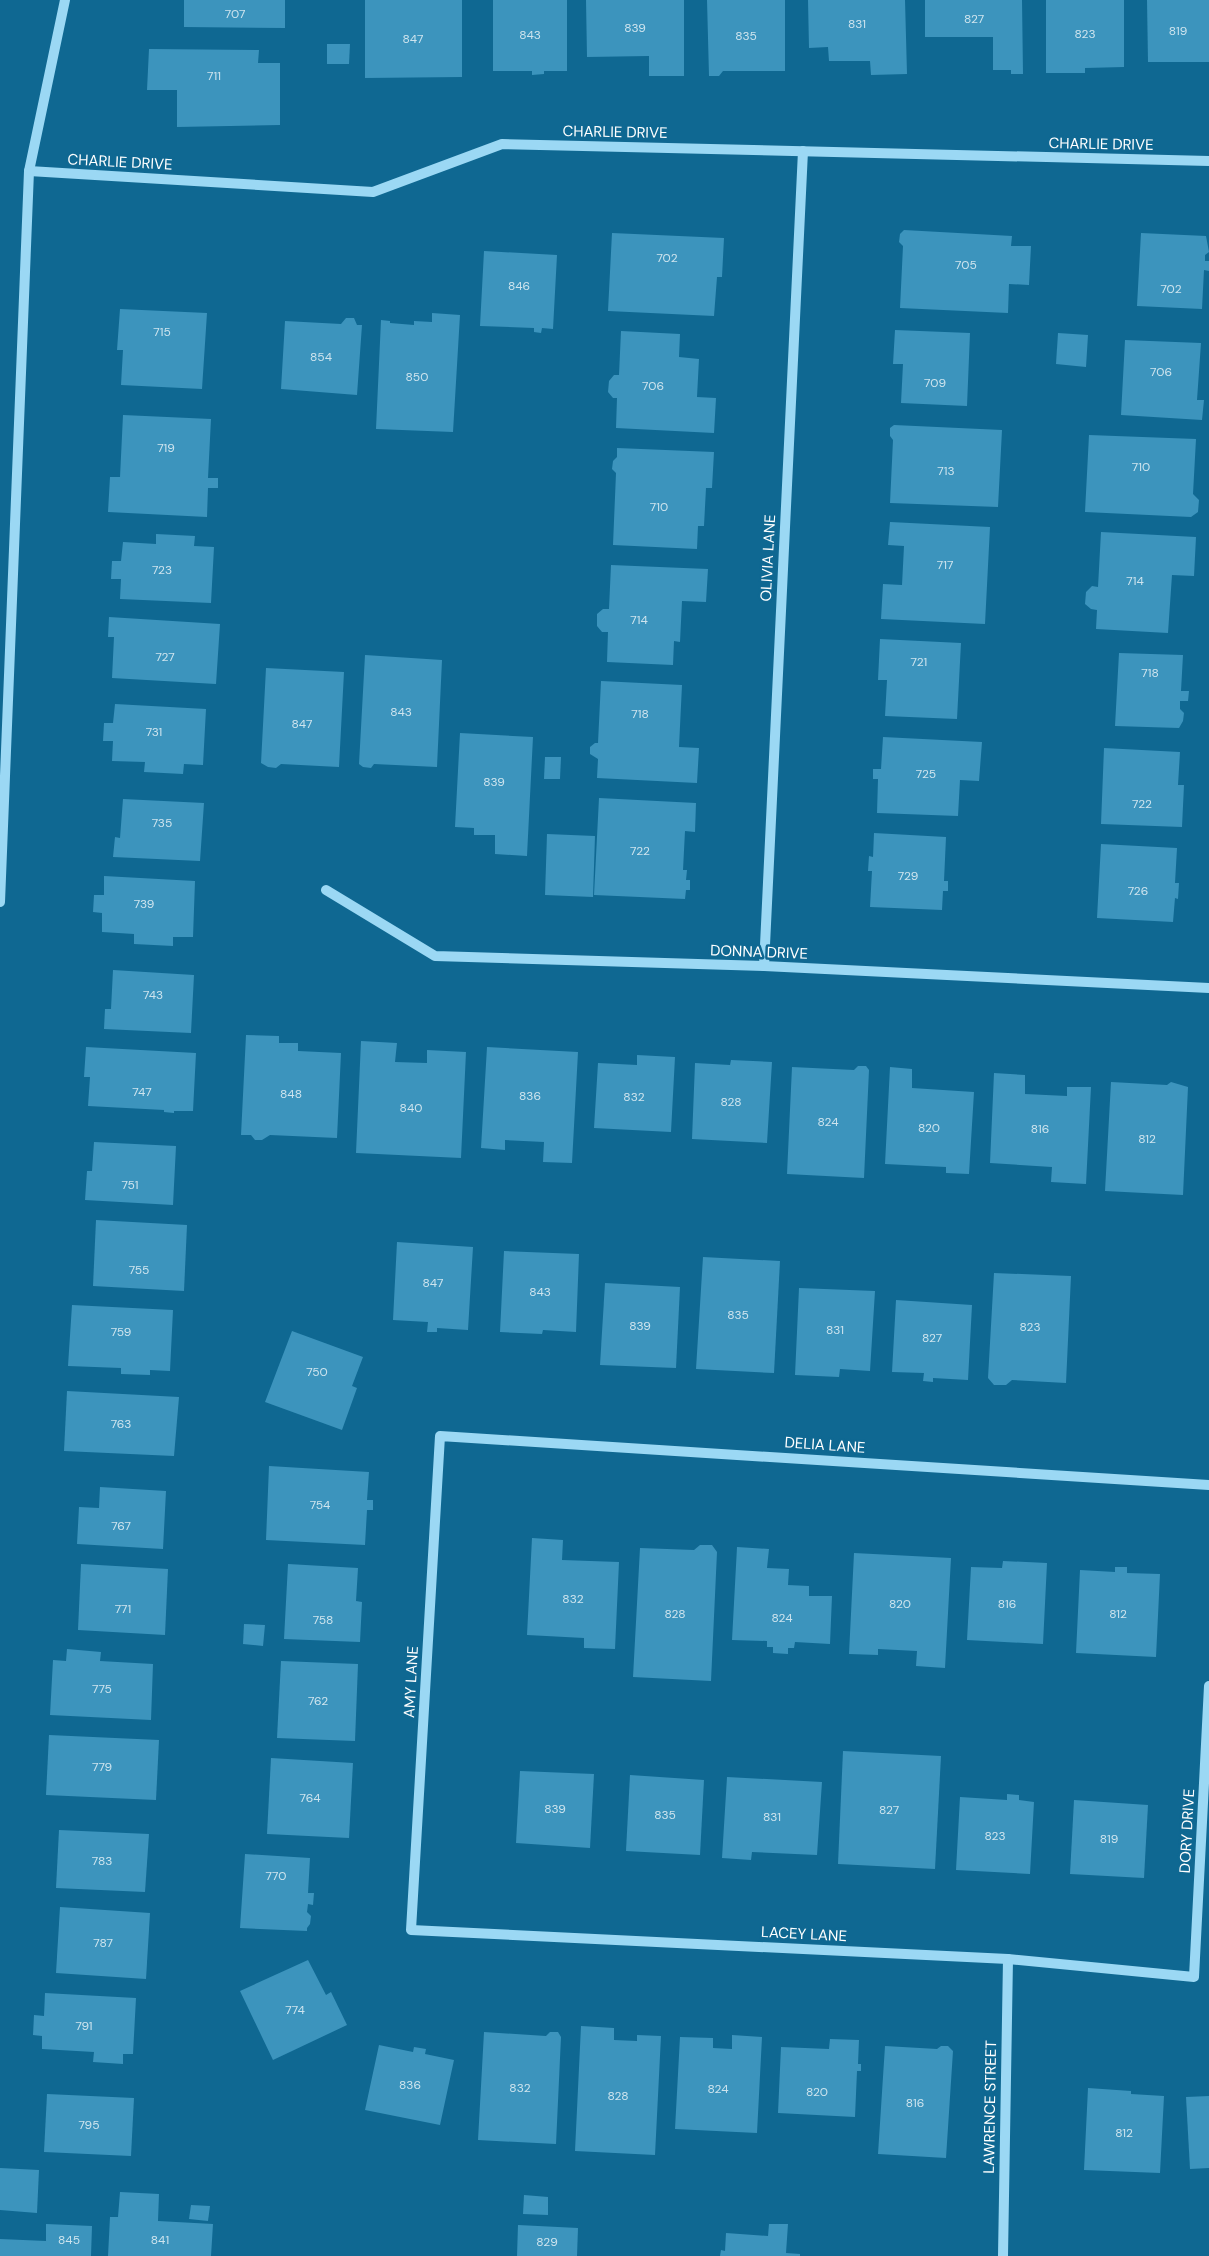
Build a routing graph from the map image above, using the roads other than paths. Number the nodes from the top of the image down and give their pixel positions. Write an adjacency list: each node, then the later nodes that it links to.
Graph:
1 (65, 0): 4 (street)
2 (803, 151): 3 (street, CHARLIE DRIVE); 4 (street, CHARLIE DRIVE); 7 (street, OLIVIA LANE)
3 (1209, 162)
4 (29, 171): 6 (street)
5 (326, 890): 7 (street, DONNA DRIVE)
6 (0, 902)
7 (764, 966): 8 (street, DONNA DRIVE)
8 (1209, 988)
9 (440, 1436): 10 (street, DELIA LANE); 12 (street, AMY LANE)
10 (1209, 1485)
11 (1209, 1686): 14 (street, DORY DRIVE)
12 (411, 1930): 13 (street, LACEY LANE)
13 (1008, 1959): 14 (street, LACEY LANE); 15 (street, LAWRENCE STREET)
14 (1194, 1977)
15 (1003, 2256)

